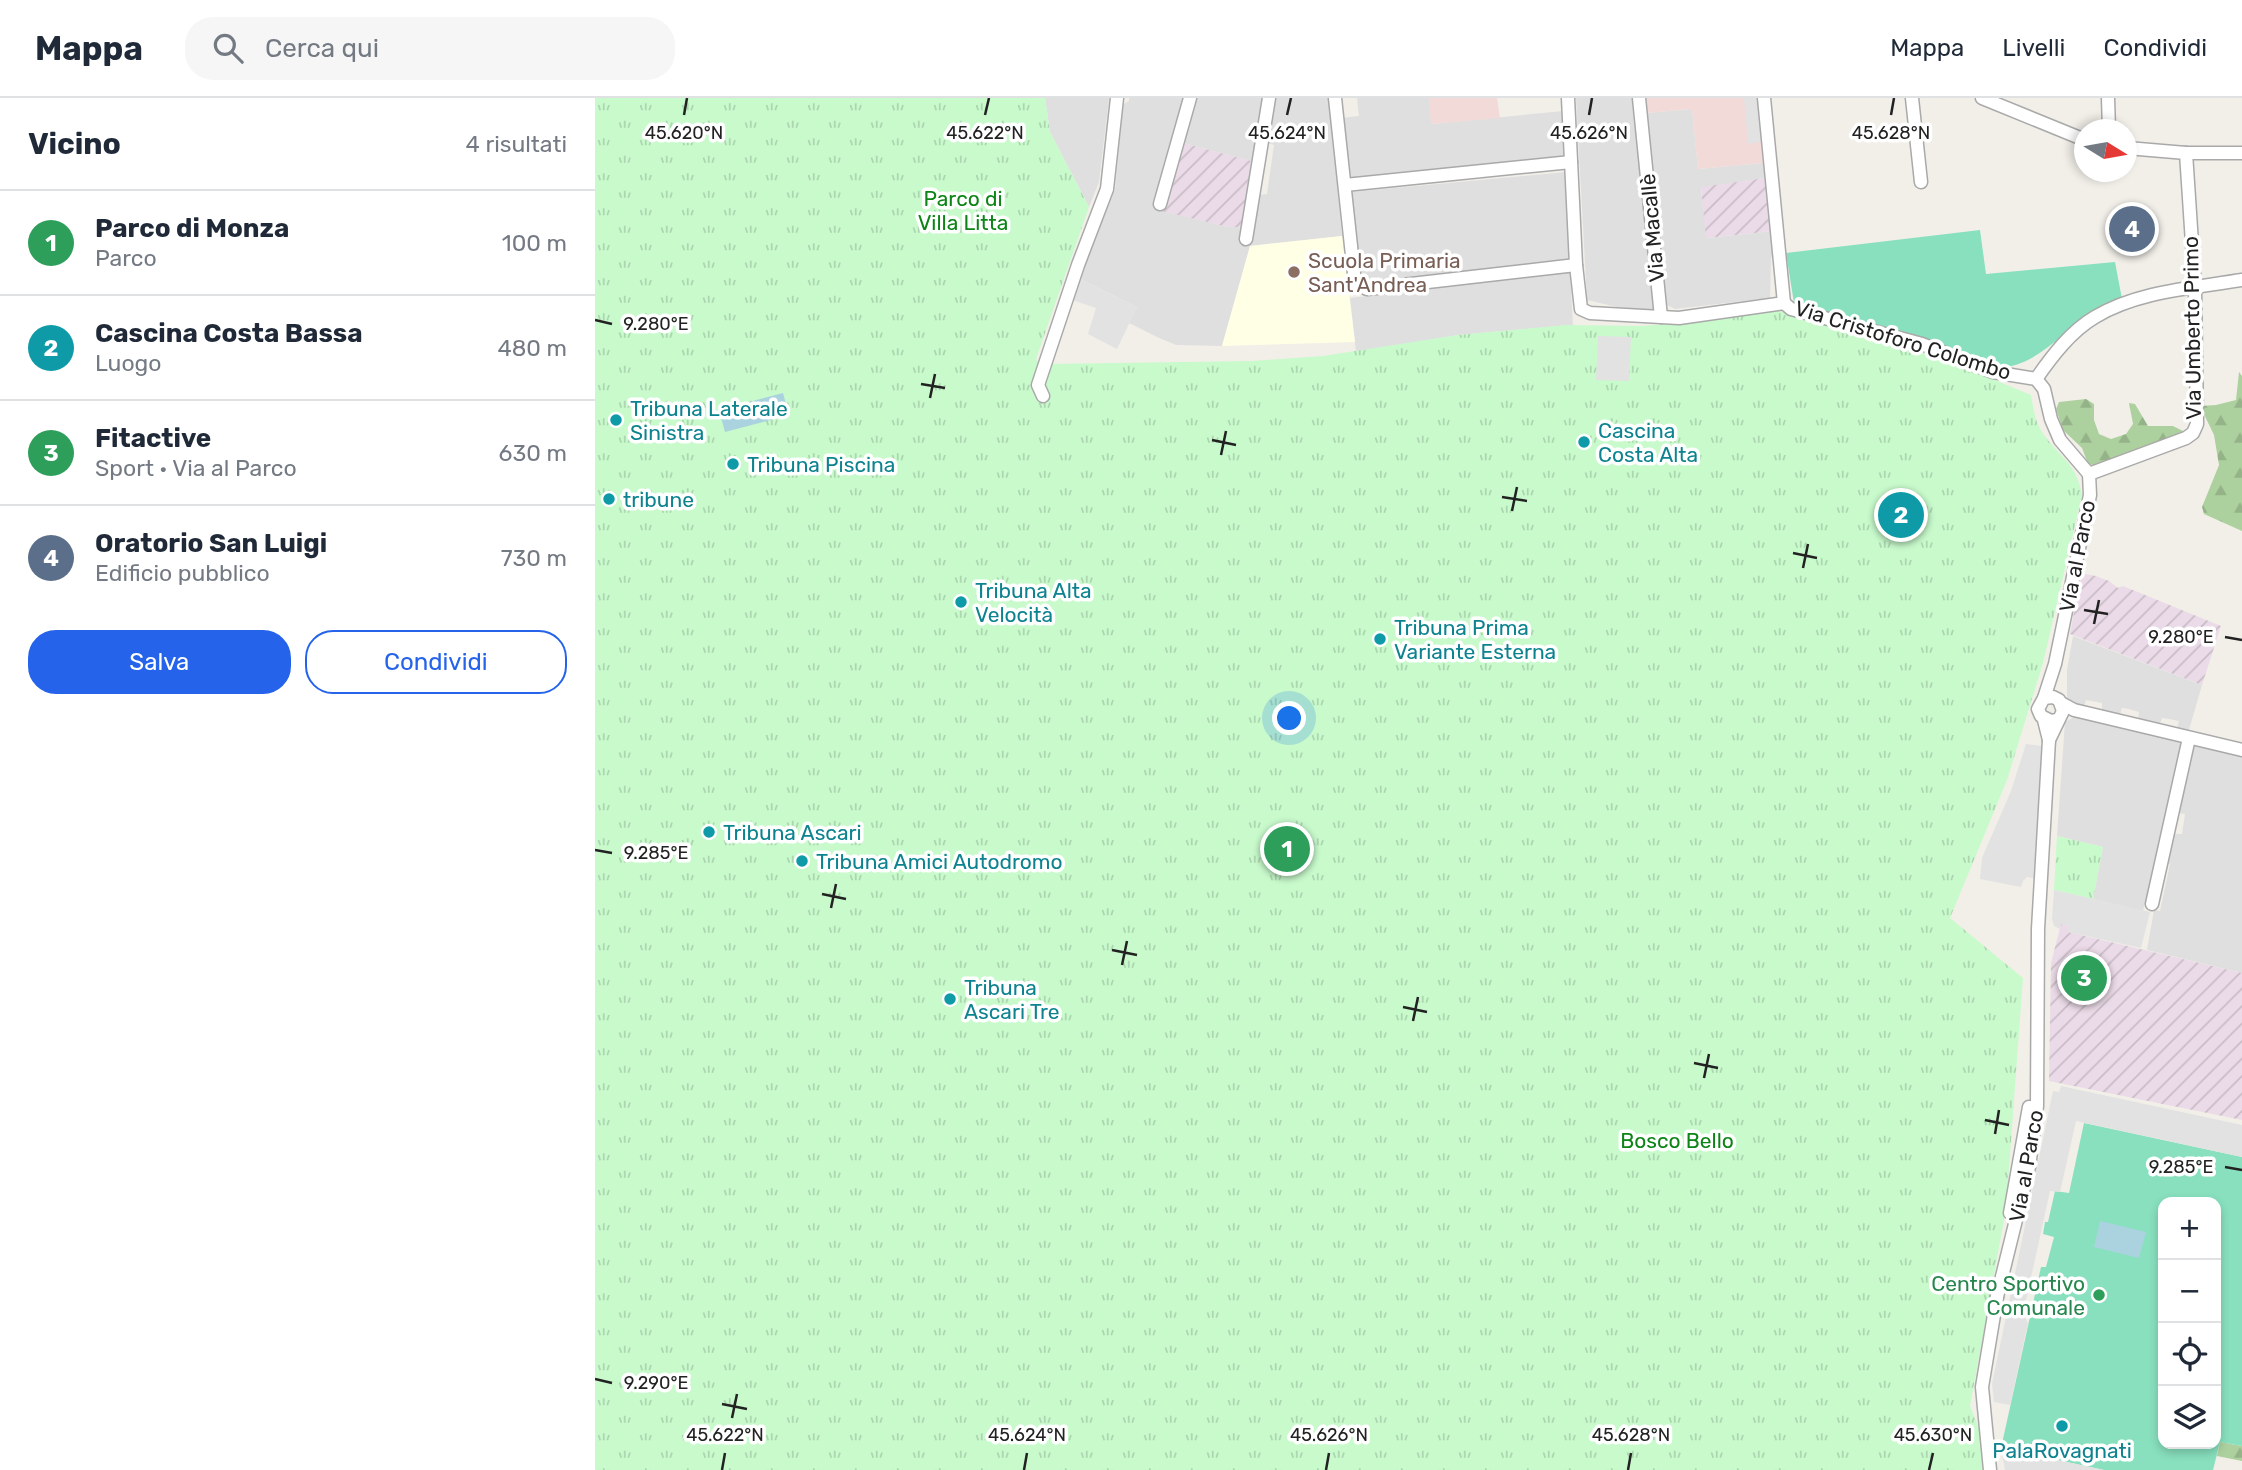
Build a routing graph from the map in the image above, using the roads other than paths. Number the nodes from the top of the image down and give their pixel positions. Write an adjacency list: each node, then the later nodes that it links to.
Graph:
1 (1117, 98): 27 (street)
2 (1190, 98): 19 (street)
3 (1269, 98): 20 (street)
4 (1335, 98): 18 (street)
5 (1568, 98): 16 (street)
6 (1639, 98): 25 (street, Via Macallè)
7 (1764, 98): 24 (street)
8 (1912, 98): 17 (street)
9 (1982, 98): 12 (street)
10 (2108, 98): 11 (street)
11 (2109, 119)
12 (2074, 136)
13 (2137, 149): 14 (street)
14 (2185, 153): 15 (street); 23 (street, Via Umberto Primo)
15 (2242, 153)
16 (1571, 162): 18 (street); 21 (street)
17 (1921, 182)
18 (1345, 185): 21 (street)
19 (1160, 204)
20 (1246, 239)
21 (1576, 265): 25 (street)
22 (2242, 280): 23 (street)
23 (2195, 288): 26 (street); 28 (street, Via Umberto Primo)
24 (1784, 303): 25 (street); 26 (street, Via Cristoforo Colombo)
25 (1661, 317)
26 (2030, 378): 28 (street, Via al Parco)
27 (1043, 397)
28 (2089, 474): 29 (street, Via al Parco)
29 (2055, 664): 30 (street, Via al Parco); 31 (street, Via al Parco)
30 (2044, 698): 31 (street); 33 (street)
31 (2060, 701): 32 (street); 33 (street)
32 (2074, 710): 33 (street); 34 (street)
33 (2054, 719): 37 (street, Via al Parco)
34 (2189, 737): 35 (street); 36 (street)
35 (2242, 750)
36 (2152, 904)
37 (1990, 1470)

